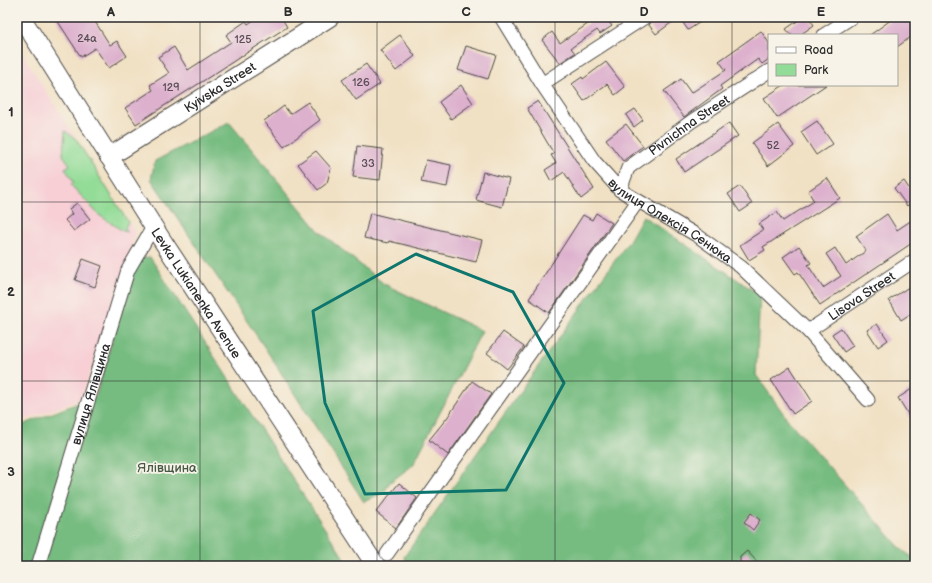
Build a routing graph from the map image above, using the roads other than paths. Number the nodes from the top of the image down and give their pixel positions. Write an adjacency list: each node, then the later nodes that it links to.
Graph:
1 (21, 17): 9 (main road, Levka Lukianenka Avenue)
2 (330, 17): 9 (main road, Kyivska Street)
3 (500, 17): 8 (street, вулиця Олексія Сенюка)
4 (646, 17): 8 (street)
5 (852, 17): 6 (street)
6 (826, 34)
7 (768, 72): 10 (street, Pivnichna Street)
8 (542, 84): 10 (street, вулиця Олексія Сенюка)
9 (109, 157): 12 (main road, Levka Lukianenka Avenue)
10 (620, 190): 11 (street, вулиця Олексія Сенюка)
11 (638, 201): 14 (street, вулиця Олексія Сенюка); 16 (street)
12 (153, 226): 16 (main road, Levka Lukianenka Avenue); 17 (street, вулиця Ялівщина)
13 (915, 260): 14 (street, Lisova Street)
14 (808, 331): 15 (street, вулиця Олексія Сенюка)
15 (868, 400)
16 (381, 560)
17 (38, 566)

